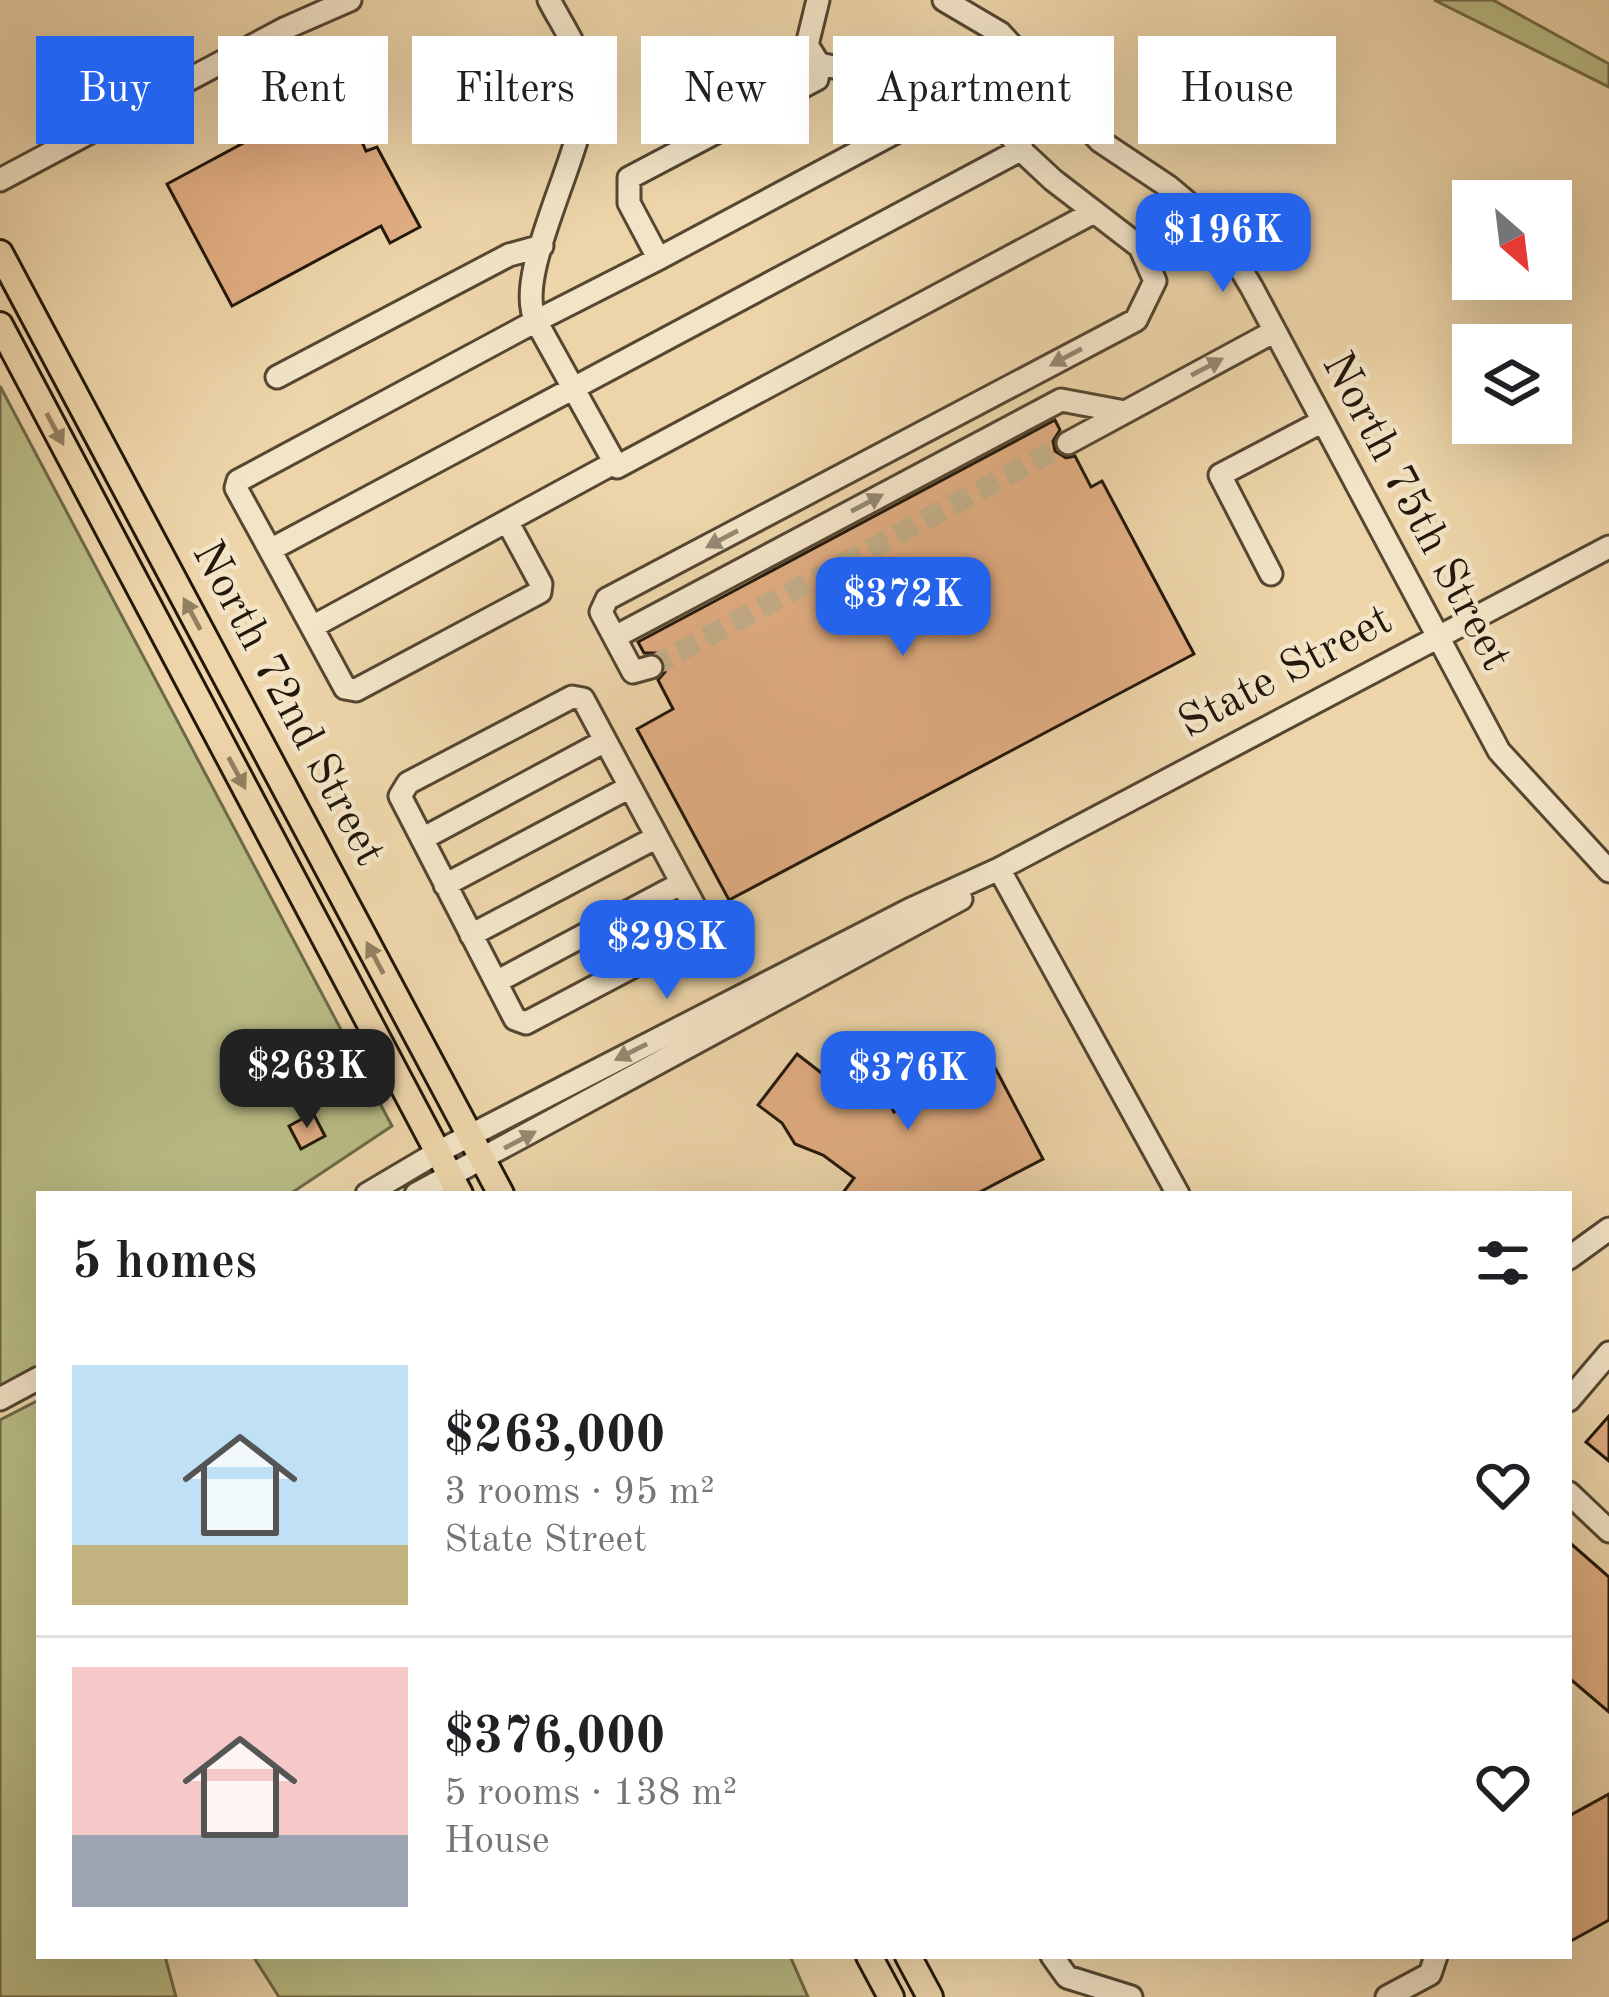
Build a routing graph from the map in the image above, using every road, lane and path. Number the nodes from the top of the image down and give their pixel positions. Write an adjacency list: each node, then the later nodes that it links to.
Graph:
1 (350, 0): 10 (street)
2 (549, 0): 12 (street)
3 (818, 0): 5 (street)
4 (944, 0): 17 (street, North 75th Street)
5 (819, 64): 6 (street); 14 (street)
6 (833, 67)
7 (873, 144): 14 (street)
8 (1018, 144): 9 (street)
9 (1022, 149): 11 (street); 19 (street)
10 (0, 180)
11 (1094, 212): 23 (street); 29 (street, one-way to 29)
12 (542, 246): 15 (street); 18 (street)
13 (0, 253): 42 (main road, North 72nd Street, one-way to 13)
14 (654, 261): 15 (street)
15 (536, 321): 19 (street); 26 (street)
16 (0, 325): 43 (main road, North 72nd Street, one-way to 43)
17 (1275, 331): 20 (street, one-way to 17); 21 (street, North 75th Street)
18 (277, 377)
19 (572, 388): 23 (street); 26 (street)
20 (1125, 412): 22 (street); 29 (street, one-way to 20)
21 (1323, 421): 27 (street); 30 (street, North 75th Street)
22 (1067, 443)
23 (612, 464): 24 (street)
24 (507, 521): 28 (street); 28 (street)
25 (1609, 547): 30 (street, State Street)
26 (270, 550): 28 (street)
27 (1271, 574)
28 (312, 627)
29 (615, 637): 31 (street)
30 (1437, 638): 36 (street, State Street); 37 (street, North 75th Street)
31 (651, 667)
32 (605, 741): 33 (street); 35 (street); 35 (street)
33 (630, 787): 34 (street); 39 (street)
34 (657, 837): 38 (street); 40 (street)
35 (422, 839): 39 (street)
36 (999, 868): 42 (street, State Street, one-way to 42); 44 (street, State Street, one-way to 36); 48 (street)
37 (1609, 871)
38 (682, 883): 41 (street); 41 (street)
39 (445, 885): 40 (street)
40 (471, 934): 41 (street)
41 (496, 982)
42 (470, 1135): 43 (street, State Street); 44 (main road, North 72nd Street)
43 (438, 1152): 45 (main road, North 72nd Street); 46 (street, State Street)
44 (483, 1160): 45 (street, State Street); 47 (main road, North 72nd Street)
45 (455, 1185)
46 (372, 1191)
47 (499, 1191)
48 (1176, 1191)
49 (1609, 1229): 50 (street)
50 (1572, 1256)
51 (1609, 1353): 53 (street)
52 (36, 1380): 54 (street)
53 (1572, 1396)
54 (0, 1399)
55 (1572, 1496): 56 (street)
56 (1609, 1531)
57 (871, 1959): 61 (main road)
58 (910, 1959): 62 (main road)
59 (1054, 1959): 63 (street)
60 (1435, 1959): 64 (street)
61 (891, 1997)
62 (930, 1997)
63 (1131, 1997)
64 (1388, 1997)

